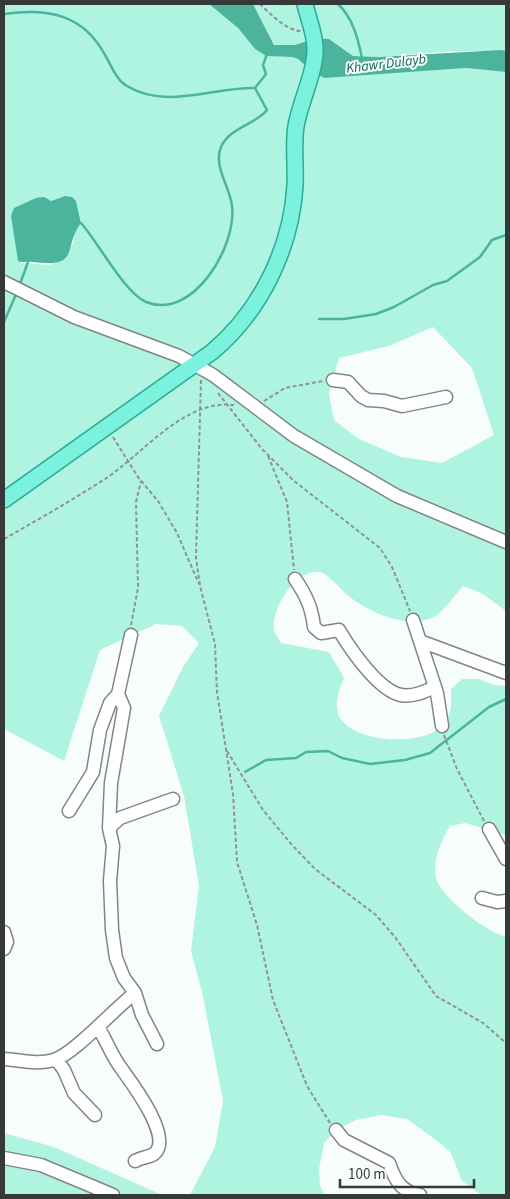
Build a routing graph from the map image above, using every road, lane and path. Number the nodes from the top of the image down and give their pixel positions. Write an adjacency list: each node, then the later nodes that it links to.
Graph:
1 (260, 4): 3 (path)
2 (305, 4): 3 (main road)
3 (312, 31): 5 (main road)
4 (4, 282): 5 (street)
5 (197, 366): 11 (street); 12 (path); 13 (main road)
6 (333, 380): 8 (street); 11 (path)
7 (215, 389): 9 (path)
8 (446, 397)
9 (227, 404): 10 (path); 12 (path); 14 (path)
10 (236, 405)
11 (254, 407): 19 (street)
12 (201, 409): 15 (path); 21 (path)
13 (106, 427): 15 (path); 17 (main road)
14 (266, 454): 20 (path); 22 (path)
15 (128, 461): 16 (path); 18 (path)
16 (141, 481): 21 (path); 23 (path)
17 (4, 500)
18 (4, 539)
19 (506, 542)
20 (296, 579): 26 (street)
21 (200, 586): 29 (path)
22 (413, 620): 24 (street)
23 (131, 636): 27 (street)
24 (420, 641): 25 (street); 26 (street)
25 (506, 673)
26 (435, 688): 28 (street)
27 (118, 694): 31 (street); 32 (street)
28 (442, 726): 33 (path)
29 (225, 748): 41 (path); 46 (path)
30 (172, 799): 32 (street)
31 (69, 810)
32 (109, 828): 39 (street)
33 (489, 829): 34 (street)
34 (506, 859)
35 (482, 898): 36 (street)
36 (506, 902)
37 (4, 932): 38 (street)
38 (4, 949)
39 (135, 993): 40 (street); 42 (street)
40 (98, 1027): 44 (street); 48 (street)
41 (506, 1043)
42 (157, 1044)
43 (4, 1059): 44 (street)
44 (56, 1059): 45 (street)
45 (95, 1115)
46 (336, 1130): 50 (street)
47 (4, 1158): 49 (street)
48 (135, 1161)
49 (113, 1195)
50 (420, 1195)

